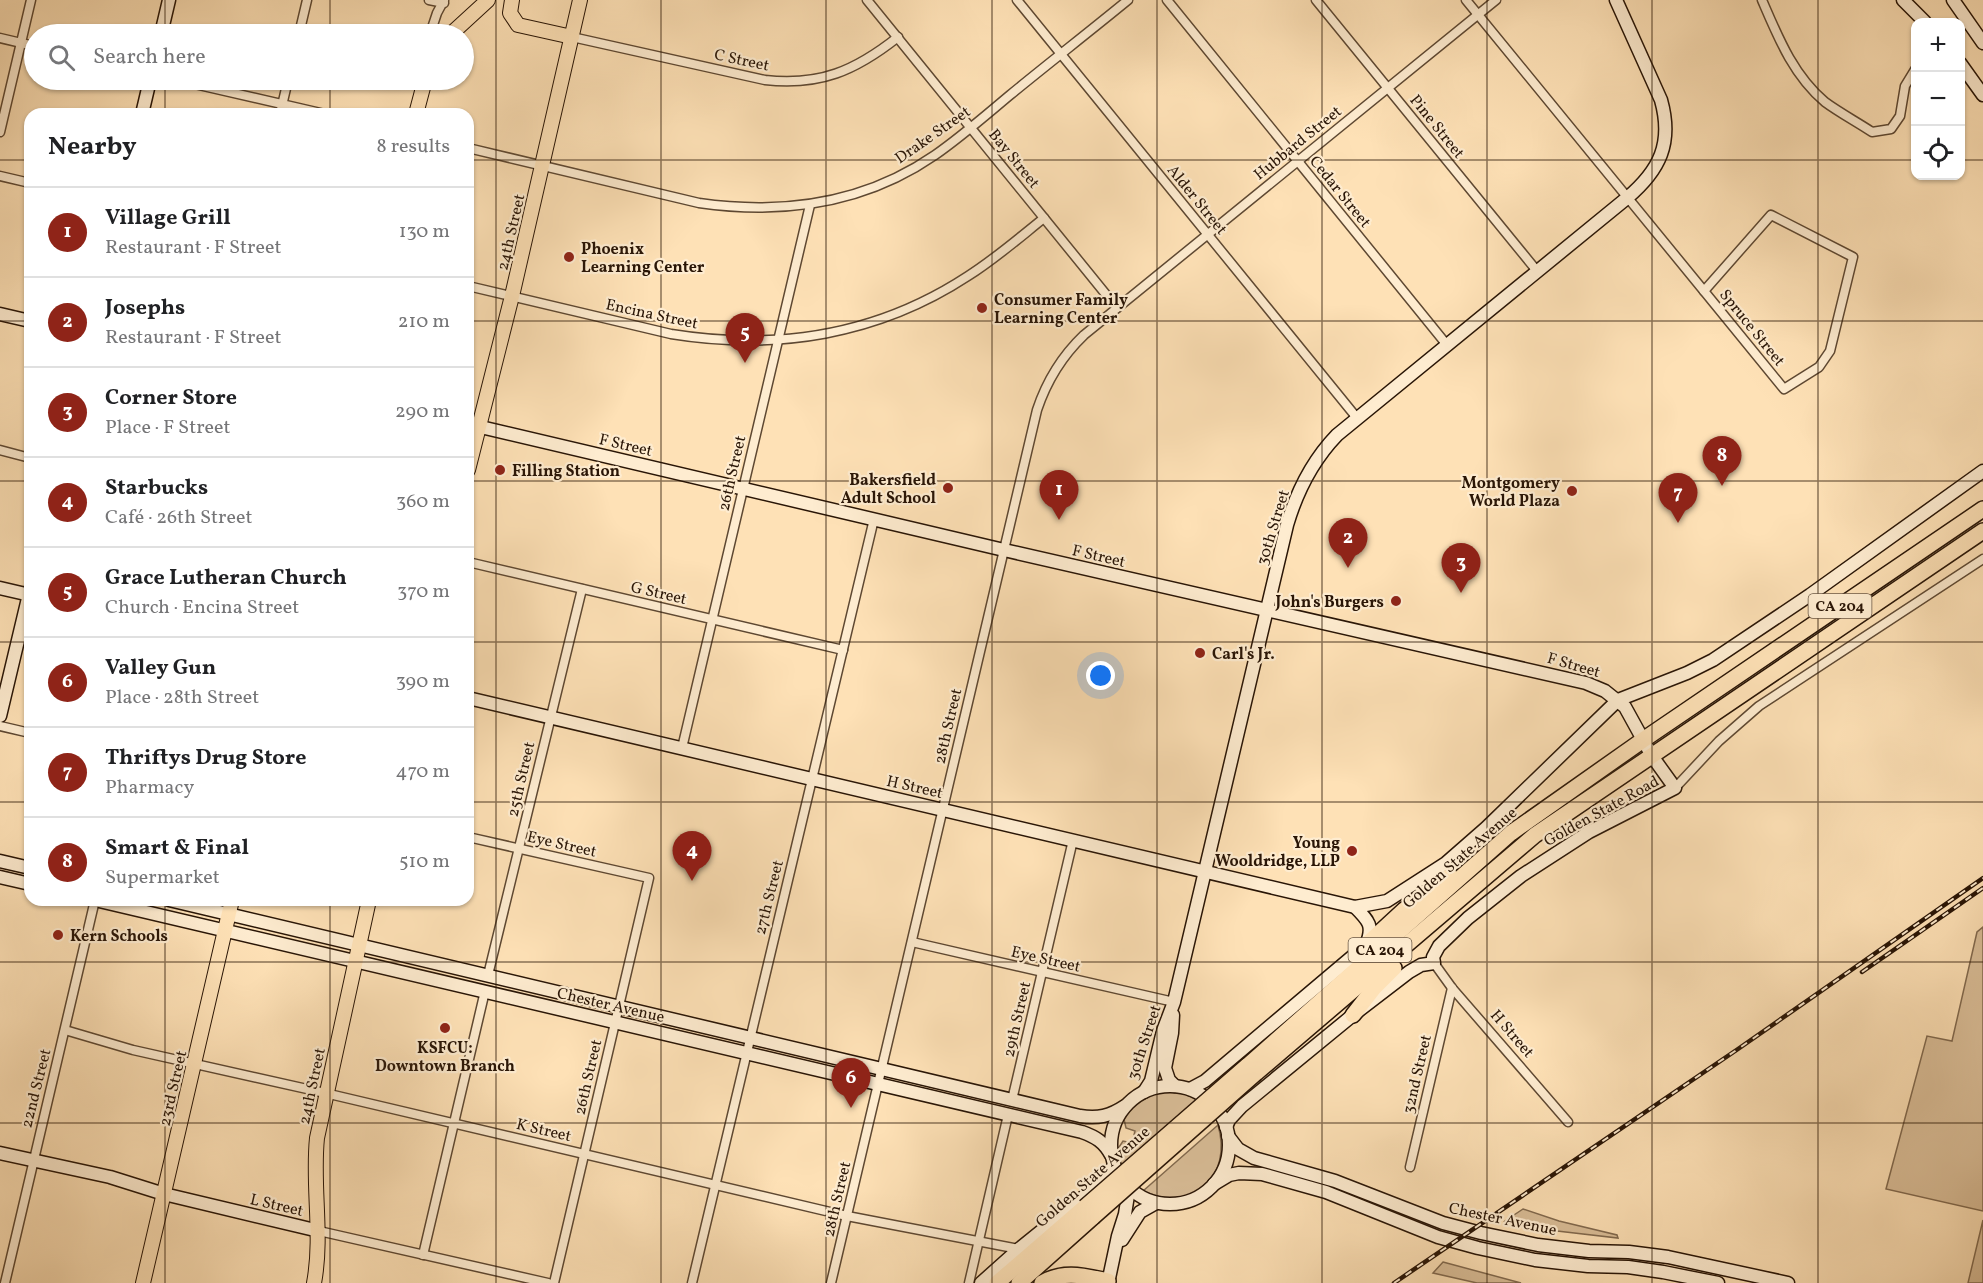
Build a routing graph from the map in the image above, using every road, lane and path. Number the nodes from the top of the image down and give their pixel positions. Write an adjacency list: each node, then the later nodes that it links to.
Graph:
1 (31, 0): 23 (street)
2 (169, 0): 24 (main road)
3 (307, 0): 25 (street)
4 (429, 0): 19 (street)
5 (488, 0): 27 (main road)
6 (512, 0): 30 (main road)
7 (580, 0): 30 (main road, 24th Street)
8 (867, 0): 32 (street, Bay Street)
9 (1017, 0): 36 (street, Alder Street)
10 (1128, 0): 36 (street, Drake Street)
11 (1167, 0): 53 (street, Cedar Street)
12 (1316, 0): 39 (street, Pine Street)
13 (1466, 0): 20 (street, Spruce Street)
14 (1496, 0): 20 (street, Hubbard Street)
15 (1617, 0): 57 (main road, 30th Street)
16 (1762, 0): 38 (street)
17 (1903, 0): 21 (main road)
18 (1953, 0): 22 (main road)
19 (444, 2): 26 (street)
20 (1478, 15): 39 (street, Hubbard Street); 57 (street, Spruce Street)
21 (1921, 18)
22 (1961, 18)
23 (25, 24)
24 (163, 24)
25 (301, 24)
26 (433, 24)
27 (462, 24)
28 (1965, 25): 34 (main road)
29 (24, 30): 33 (street)
30 (572, 37): 32 (street, C Street); 54 (main road, 24th Street)
31 (0, 38): 33 (street)
32 (898, 38): 50 (street, Bay Street)
33 (21, 43): 35 (street); 51 (street)
34 (1983, 43)
35 (24, 44)
36 (1061, 54): 50 (street, Drake Street); 60 (street, Alder Street)
37 (1965, 70): 44 (main road)
38 (1914, 72)
39 (1388, 88): 53 (street, Hubbard Street); 61 (street, Pine Street)
40 (148, 90): 46 (main road)
41 (221, 90): 45 (street)
42 (286, 90): 45 (street)
43 (422, 90): 49 (main road)
44 (1983, 95)
45 (282, 104): 47 (street); 48 (street)
46 (143, 108)
47 (281, 108)
48 (299, 108)
49 (418, 108)
50 (971, 127): 58 (street, Drake Street); 59 (street, Bay Street)
51 (0, 132)
52 (474, 149): 54 (street, Drake Street)
53 (1298, 161): 60 (street, Hubbard Street); 69 (street, Cedar Street)
54 (542, 166): 58 (street, Drake Street); 64 (main road, 24th Street)
55 (0, 176): 56 (street)
56 (24, 182)
57 (1627, 198): 61 (main road, 30th Street); 63 (street, Spruce Street)
58 (810, 205): 68 (street, 26th Street)
59 (1044, 218): 65 (street, Bay Street); 68 (street, Encina Street)
60 (1207, 234): 65 (street, Hubbard Street); 70 (street, Alder Street)
61 (1537, 272): 69 (main road, 30th Street)
62 (474, 287): 64 (street, Encina Street)
63 (1704, 291): 63 (street, Spruce Street)
64 (512, 296): 68 (street, Encina Street); 71 (main road, 24th Street)
65 (1117, 308): 80 (street, 28th Street)
66 (0, 314): 67 (main road)
67 (24, 320)
68 (778, 340): 76 (street, 26th Street)
69 (1447, 345): 70 (main road, 30th Street)
70 (1357, 418): 86 (main road, 30th Street)
71 (474, 422)
72 (474, 425): 76 (main road, F Street)
73 (0, 450): 74 (street)
74 (24, 456)
75 (1983, 471): 91 (main road)
76 (743, 489): 78 (main road, F Street); 88 (street, 26th Street)
77 (1983, 509): 96 (highway, Golden State Avenue / CA 204)
78 (874, 519): 80 (main road, F Street); 89 (street, 27th Street)
79 (1983, 531): 98 (highway, Golden State Avenue / CA 204)
80 (1004, 550): 86 (main road, F Street); 101 (street, 28th Street)
81 (1983, 559): 100 (street, Golden State Road)
82 (474, 563): 84 (street, G Street)
83 (0, 588): 85 (main road)
84 (582, 589): 88 (street, G Street); 93 (street, 25th Street)
85 (24, 592)
86 (1266, 609): 91 (main road, F Street); 108 (main road, 30th Street)
87 (24, 618): 92 (main road)
88 (712, 620): 89 (street, G Street); 97 (street, 26th Street)
89 (843, 650): 99 (street, 27th Street)
90 (474, 699): 93 (main road, H Street)
91 (1618, 700): 96 (main road, F Street); 117 (main road)
92 (0, 716)
93 (550, 717): 97 (main road, H Street); 105 (street, 25th Street)
94 (0, 726): 95 (street)
95 (24, 732)
96 (1643, 740): 98 (main road, F Street); 102 (highway, Golden State Avenue / CA 204)
97 (682, 748): 99 (main road, H Street)
98 (1652, 756): 100 (main road, F Street); 112 (highway, Golden State Avenue / CA 204)
99 (813, 779): 101 (main road, H Street); 134 (street, 27th Street)
100 (1675, 788): 123 (main road, Golden State Road)
101 (943, 810): 104 (main road, H Street); 119 (street, 28th Street)
102 (1511, 833): 121 (highway); 138 (highway, Golden State Avenue / CA 204)
103 (474, 838): 105 (street, Eye Street)
104 (1073, 840): 108 (main road, H Street); 124 (street, 29th Street)
105 (520, 849): 110 (street, Eye Street); 125 (street, 25th Street)
106 (0, 861): 107 (main road)
107 (24, 867)
108 (1205, 871): 117 (main road, H Street); 129 (main road, 30th Street)
109 (0, 877): 111 (main road)
110 (649, 878): 130 (street, 26th Street)
111 (24, 883)
112 (1456, 903): 131 (highway); 138 (highway, Golden State Avenue / CA 204)
113 (94, 906): 133 (street, 22nd Street)
114 (122, 906): 118 (main road, Chester Avenue)
115 (368, 906): 120 (main road, 24th Street)
116 (231, 907): 118 (main road, 23rd Street); 120 (main road, Chester Avenue)
117 (1355, 907): 121 (main road)
118 (225, 929): 122 (main road, Chester Avenue); 136 (main road, 23rd Street)
119 (912, 942): 124 (street, Eye Street); 137 (street, 28th Street)
120 (359, 944): 122 (main road, 24th Street); 125 (main road, Chester Avenue)
121 (1366, 945): 141 (main road)
122 (356, 960): 126 (main road, Chester Avenue); 143 (main road, 24th Street)
123 (1434, 963): 127 (street, H Street); 131 (main road)
124 (1042, 973): 129 (street, Eye Street); 144 (street, 29th Street)
125 (489, 975): 126 (main road); 130 (main road, Chester Avenue)
126 (433, 979): 128 (main road, Chester Avenue)
127 (1452, 988): 147 (street, H Street); 154 (street, 32nd Street)
128 (485, 991): 132 (main road, Chester Avenue); 148 (street)
129 (1174, 1002): 140 (main road, 30th Street); 142 (main road, 30th Street)
130 (619, 1006): 132 (street, 26th Street); 134 (main road, Chester Avenue)
131 (1353, 1015): 149 (main road)
132 (615, 1022): 135 (main road, Chester Avenue); 151 (street, 26th Street)
133 (65, 1030): 136 (street, K Street); 152 (street, 22nd Street)
134 (750, 1037): 135 (street, 27th Street); 137 (main road, Chester Avenue)
135 (746, 1053): 139 (main road, Chester Avenue); 156 (street, 27th Street)
136 (194, 1064): 143 (street, K Street); 158 (main road, 23rd Street)
137 (882, 1069): 139 (street, 28th Street); 144 (main road, Chester Avenue)
138 (1252, 1069): 160 (highway, Golden State Avenue / CA 204, bridge)
139 (878, 1084): 146 (main road, Chester Avenue); 161 (street, 28th Street)
140 (1175, 1086): 141 (main road); 142 (main road)
141 (1190, 1089): 149 (main road)
142 (1144, 1092): 145 (main road)
143 (325, 1093): 148 (street, K Street); 162 (main road, 24th Street)
144 (1012, 1100): 145 (main road, Chester Avenue)
145 (1125, 1106): 153 (main road)
146 (1008, 1115): 153 (main road, Chester Avenue); 163 (street)
147 (1568, 1122)
148 (454, 1123): 151 (street, K Street); 165 (street)
149 (1227, 1132): 155 (main road); 167 (main road, Chester Avenue)
150 (0, 1153): 152 (main road, L Street)
151 (584, 1154): 156 (street, K Street); 174 (street, 26th Street)
152 (33, 1159): 158 (main road, L Street); 170 (street, 22nd Street)
153 (1113, 1161): 157 (main road); 164 (main road)
154 (1410, 1167)
155 (1214, 1184): 159 (main road); 168 (main road, Chester Avenue)
156 (715, 1185): 161 (street, K Street); 175 (street, 27th Street)
157 (1129, 1189): 159 (main road); 166 (main road)
158 (164, 1194): 162 (main road, L Street); 171 (main road, 23rd Street)
159 (1155, 1203): 166 (main road)
160 (1089, 1212): 179 (highway, Golden State Avenue / CA 204); 180 (highway, Golden State Avenue / CA 204)
161 (847, 1216): 163 (street, K Street); 176 (street, 28th Street)
162 (319, 1231): 165 (street, L Street); 172 (main road, 24th Street)
163 (979, 1243): 164 (street, K Street); 177 (street)
164 (1019, 1249): 178 (main road)
165 (423, 1255): 173 (street, L Street)
166 (1115, 1255): 169 (main road)
167 (1668, 1257): 168 (main road); 183 (main road, Chester Avenue)
168 (1662, 1277): 182 (main road, Chester Avenue)
169 (1108, 1282): 181 (highway)
170 (5, 1283)
171 (143, 1283)
172 (314, 1283)
173 (548, 1283)
174 (554, 1283)
175 (692, 1283)
176 (831, 1283)
177 (969, 1283)
178 (981, 1283)
179 (997, 1283)
180 (1019, 1283)
181 (1042, 1283)
182 (1718, 1283)
183 (1788, 1283)

